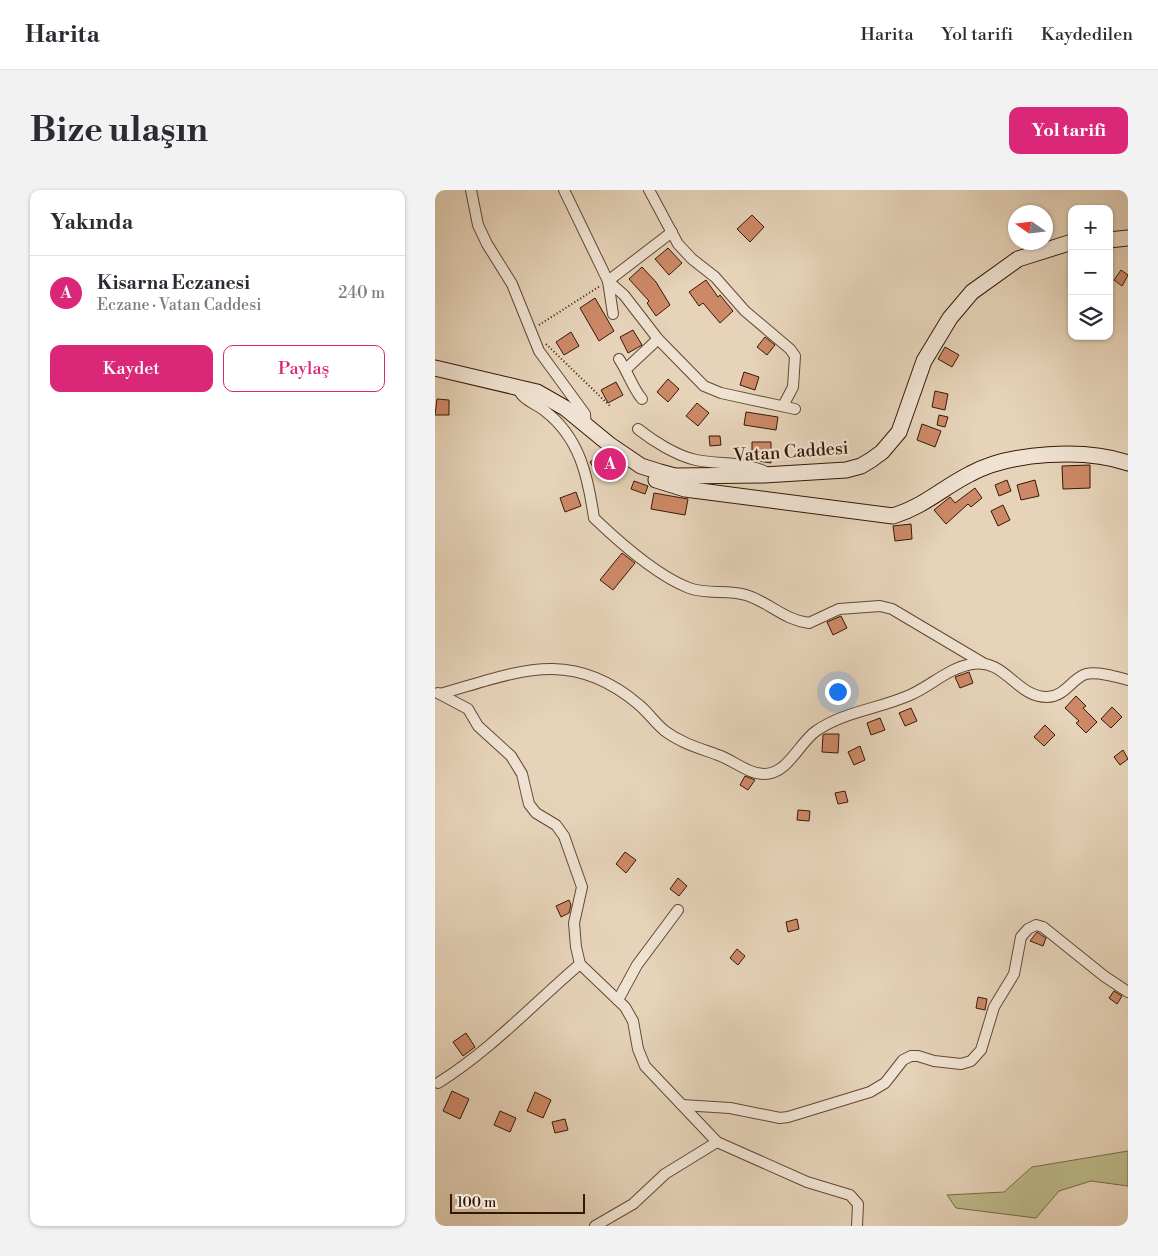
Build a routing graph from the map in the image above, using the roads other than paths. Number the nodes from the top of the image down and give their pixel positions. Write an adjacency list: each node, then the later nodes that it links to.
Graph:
1 (471, 190): 20 (street)
2 (564, 190): 8 (street)
3 (649, 190): 4 (street)
4 (672, 232): 8 (street); 18 (street)
5 (1128, 238): 6 (street)
6 (1113, 240)
7 (1068, 243): 24 (street, Vatan Caddesi)
8 (608, 281): 9 (street); 10 (street)
9 (613, 314)
10 (657, 339): 13 (street); 18 (street)
11 (619, 359): 13 (street)
12 (435, 368): 15 (street, Vatan Caddesi)
13 (626, 369): 17 (street)
14 (435, 379): 15 (street, Vatan Caddesi)
15 (486, 381): 16 (street, Vatan Caddesi)
16 (517, 386): 20 (street, Vatan Caddesi); 25 (street)
17 (642, 399)
18 (783, 406): 19 (street)
19 (795, 408)
20 (586, 426): 22 (street, Vatan Caddesi)
21 (638, 429): 24 (street)
22 (630, 459): 23 (street); 24 (street, Vatan Caddesi)
23 (1128, 464)
24 (771, 475)
25 (983, 662): 26 (street); 27 (street)
26 (1128, 680)
27 (438, 693): 29 (street)
28 (678, 910): 31 (street)
29 (580, 964): 31 (street); 32 (street)
30 (1128, 992): 33 (street)
31 (618, 1000): 33 (street)
32 (439, 1083)
33 (682, 1104): 34 (street)
34 (717, 1142): 35 (street); 36 (street)
35 (595, 1226)
36 (857, 1226)

